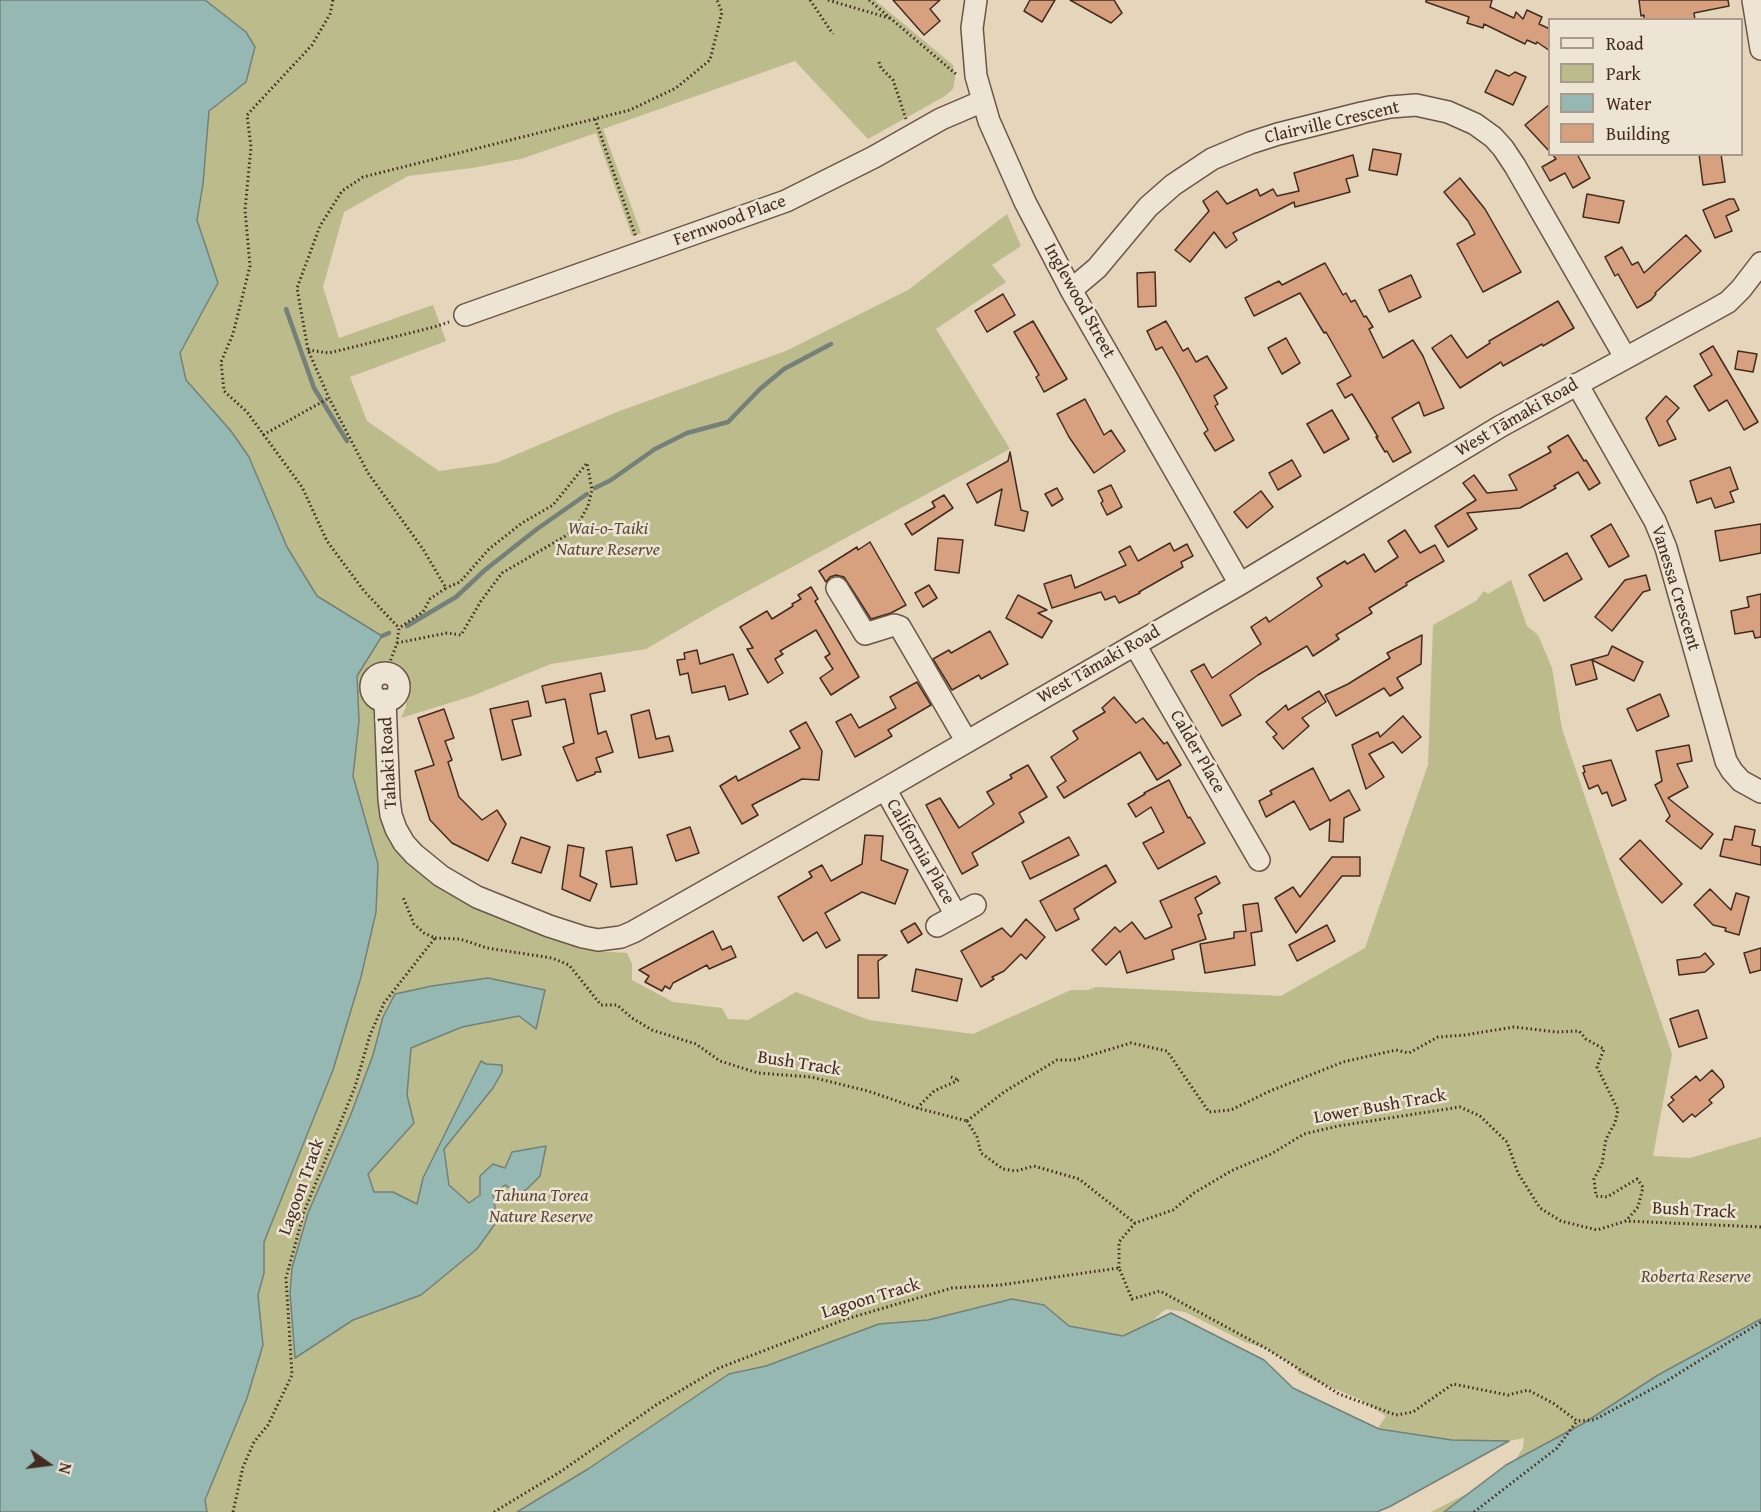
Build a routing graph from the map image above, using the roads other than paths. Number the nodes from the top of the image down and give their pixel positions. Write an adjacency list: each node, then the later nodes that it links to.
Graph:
1 (976, 0): 4 (street, Inglewood Street)
2 (1753, 0): 3 (street)
3 (1761, 49)
4 (983, 101): 6 (street, Inglewood Street); 7 (street, Fernwood Place)
5 (1758, 278): 8 (street, West Tāmaki Road)
6 (1071, 290): 8 (street, Clairville Crescent); 10 (street, Inglewood Street)
7 (465, 315)
8 (1625, 357): 9 (street, West Tāmaki Road)
9 (1577, 384): 10 (street, West Tāmaki Road); 16 (street, Vanessa Crescent)
10 (1240, 584): 12 (street, West Tāmaki Road)
11 (837, 588): 14 (street)
12 (1135, 645): 14 (street, West Tāmaki Road); 18 (street, Calder Place)
13 (386, 673): 17 (street, Tahaki Road)
14 (967, 742): 15 (street, West Tāmaki Road)
15 (885, 789): 17 (street, West Tāmaki Road); 19 (street, California Place)
16 (1761, 792)
17 (414, 854)
18 (1259, 860)
19 (937, 926)

